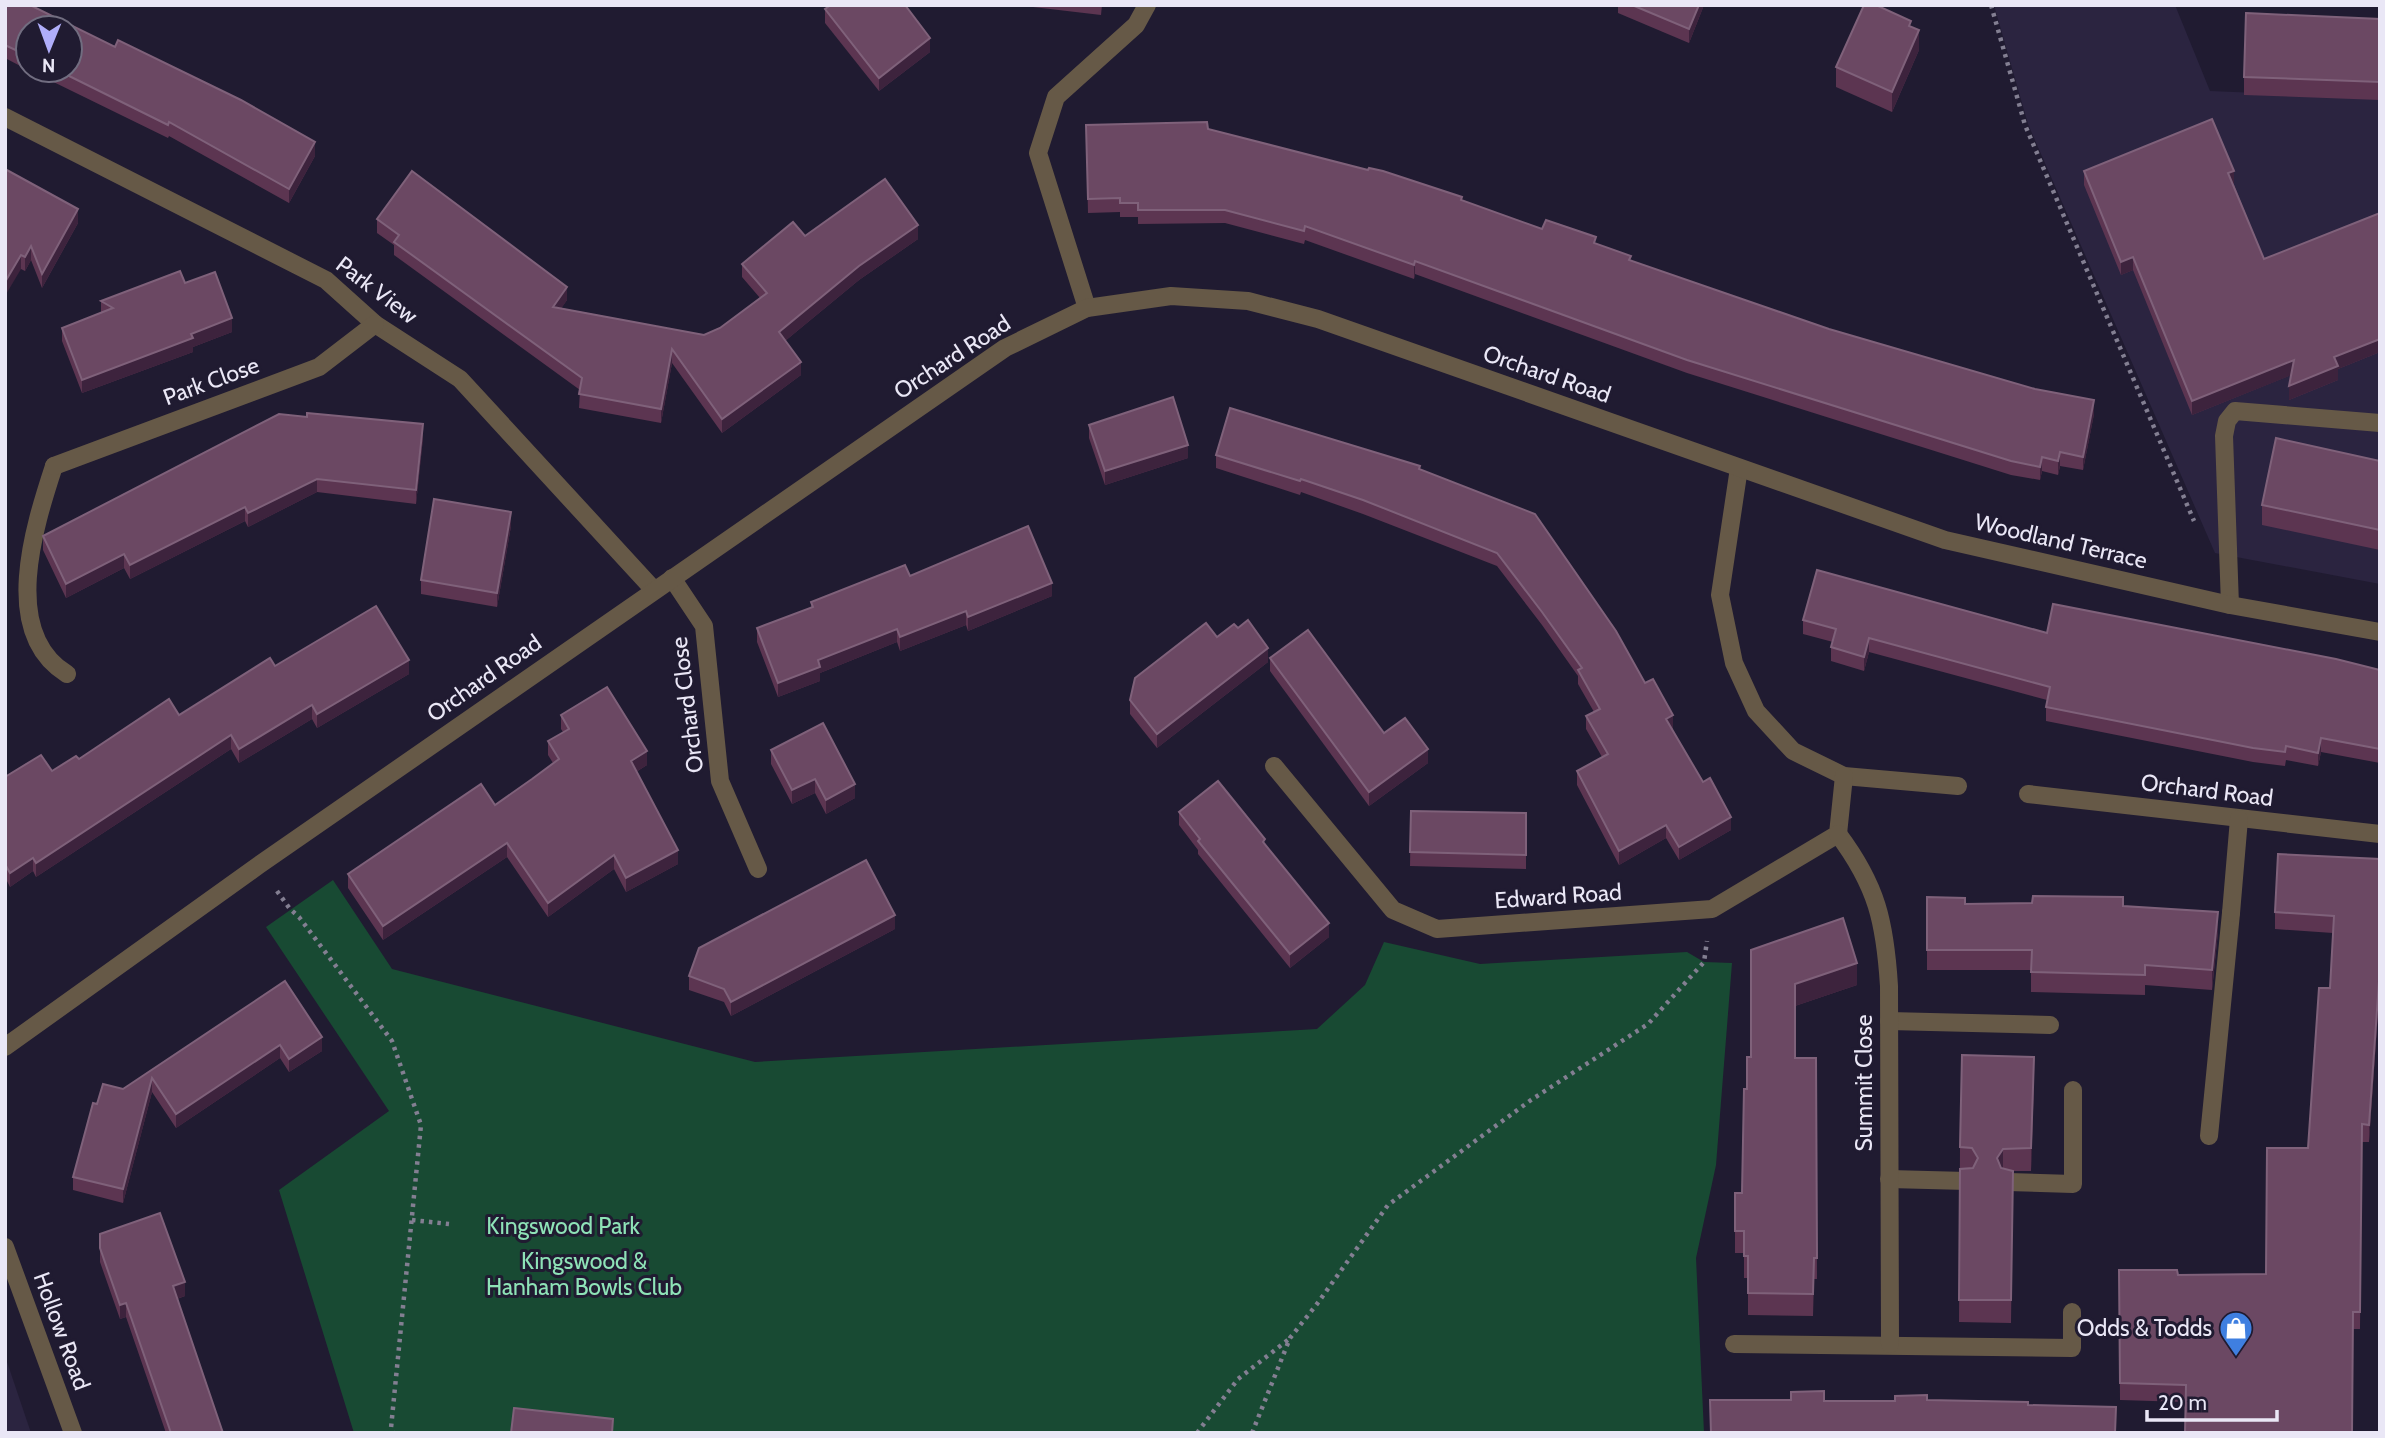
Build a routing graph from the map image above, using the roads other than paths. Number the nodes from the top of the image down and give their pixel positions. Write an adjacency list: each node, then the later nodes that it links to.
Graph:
1 (1147, 5): 3 (street)
2 (5, 117): 4 (street, Park View)
3 (1087, 308): 6 (street, Orchard Road); 7 (street, Orchard Road)
4 (375, 324): 8 (street, Park View); 11 (street, Park Close)
5 (2380, 423): 9 (street)
6 (1739, 468): 9 (street, Woodland Terrace); 13 (street)
7 (672, 578): 8 (street, Orchard Road); 19 (street, Orchard Close)
8 (653, 590): 22 (street, Orchard Road)
9 (2230, 606): 10 (street, Woodland Terrace)
10 (2380, 632)
11 (67, 674)
12 (1274, 766): 17 (street, Edward Road)
13 (1844, 776): 14 (street); 17 (street)
14 (1958, 786)
15 (2028, 794): 16 (street, Orchard Road)
16 (2239, 819): 18 (street, Orchard Road); 24 (street)
17 (1839, 834): 20 (street, Summit Close)
18 (2380, 834)
19 (758, 869)
20 (1889, 1021): 21 (street); 25 (street, Summit Close)
21 (2050, 1025)
22 (5, 1047)
23 (2074, 1090): 27 (street)
24 (2209, 1136)
25 (1889, 1179): 26 (street); 31 (street, Summit Close)
26 (1967, 1181)
27 (2008, 1182)
28 (5, 1247): 32 (street, Hollow Road)
29 (2072, 1312): 31 (street)
30 (1734, 1344): 31 (street)
31 (1890, 1345)
32 (73, 1433)

